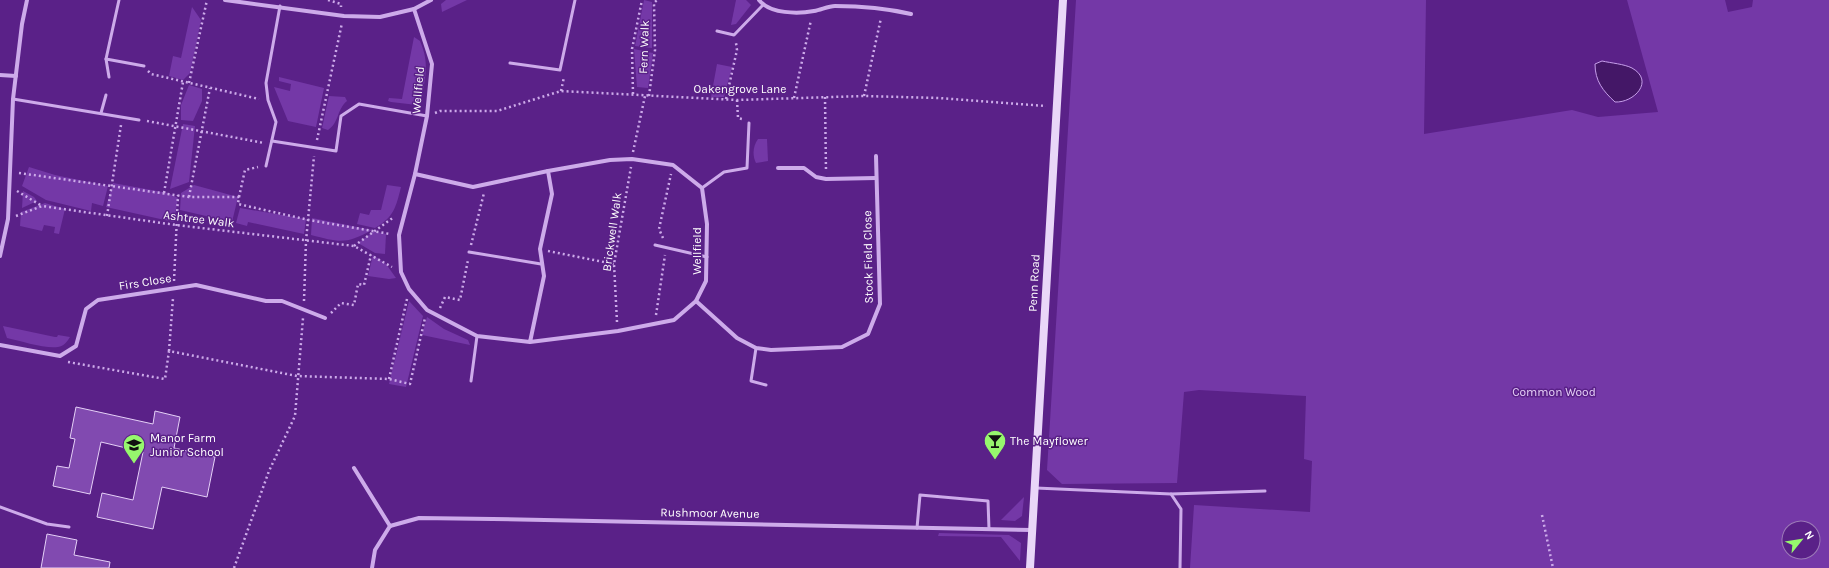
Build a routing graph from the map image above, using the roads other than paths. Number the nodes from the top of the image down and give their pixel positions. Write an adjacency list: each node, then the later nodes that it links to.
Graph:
1 (27, 0): 17 (street)
2 (119, 0): 13 (lane)
3 (225, 0): 9 (street)
4 (431, 0): 10 (street)
5 (575, 0): 14 (lane)
6 (759, 0): 8 (street)
7 (1063, 0): 47 (main road, Penn Road)
8 (763, 5): 11 (street); 12 (lane)
9 (280, 6): 10 (street); 25 (lane)
10 (414, 9): 22 (street, Wellfield)
11 (911, 14)
12 (717, 30)
13 (106, 59): 15 (lane); 18 (lane)
14 (510, 63)
15 (144, 66)
16 (0, 75): 17 (street)
17 (16, 76): 20 (street)
18 (109, 77)
19 (106, 95): 21 (lane)
20 (14, 99): 21 (lane); 35 (street)
21 (101, 113): 23 (lane)
22 (427, 116): 25 (lane); 30 (street, Wellfield)
23 (139, 120)
24 (749, 123): 32 (lane)
25 (272, 140): 27 (lane)
26 (876, 156): 31 (street, Stock Field Close)
27 (266, 166)
28 (778, 168): 31 (street)
29 (548, 171): 30 (street); 32 (street); 37 (street)
30 (416, 174): 40 (street, Wellfield)
31 (876, 178): 43 (street, Stock Field Close)
32 (702, 188): 36 (street, Wellfield)
33 (655, 245): 36 (lane)
34 (469, 252): 37 (lane)
35 (0, 256)
36 (707, 257): 38 (street, Wellfield)
37 (541, 264): 41 (street)
38 (696, 301): 41 (street, Wellfield); 43 (street, Stock Field Close)
39 (325, 318): 42 (street, Firs Close)
40 (478, 336): 41 (street, Wellfield); 44 (lane)
41 (530, 342)
42 (0, 345)
43 (756, 348): 45 (lane)
44 (471, 381)
45 (766, 385)
46 (354, 468): 52 (street)
47 (1034, 488): 49 (lane); 55 (main road, Penn Road)
48 (1266, 491): 49 (lane)
49 (1171, 494): 58 (lane)
50 (0, 508): 51 (lane)
51 (68, 526)
52 (390, 526): 53 (street, Rushmoor Avenue); 56 (street)
53 (918, 528): 54 (street, Rushmoor Avenue); 54 (lane)
54 (989, 530): 55 (street, Rushmoor Avenue)
55 (1032, 530): 57 (main road, Penn Road)
56 (372, 568)
57 (1030, 568)
58 (1180, 568)

